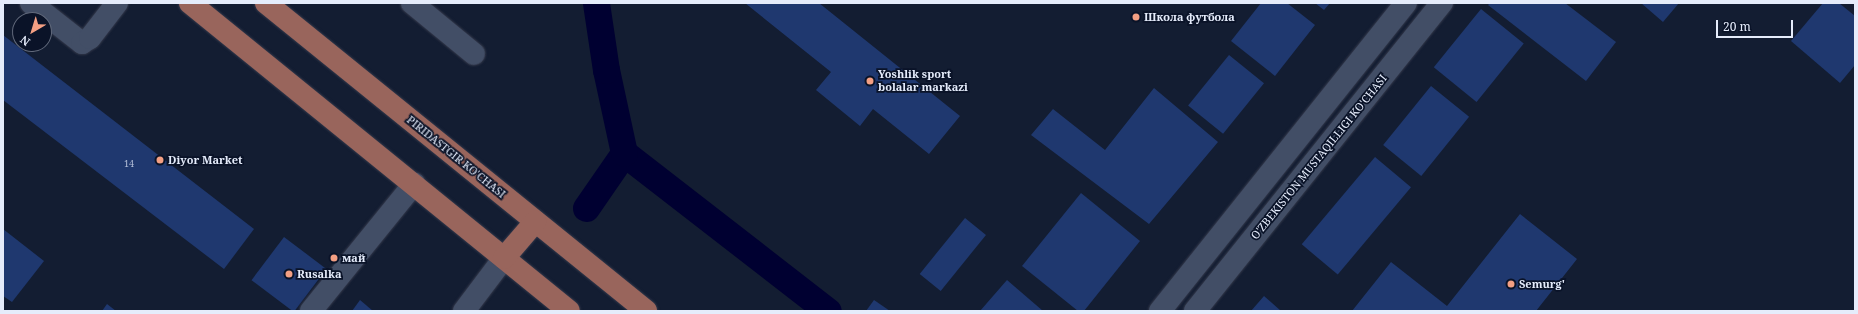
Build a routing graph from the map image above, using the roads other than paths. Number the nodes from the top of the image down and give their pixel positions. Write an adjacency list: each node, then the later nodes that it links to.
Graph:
1 (31, 3): 7 (street)
2 (190, 3): 9 (main road)
3 (266, 3): 10 (main road, PIRIDASTGIR KO'CHASI)
4 (412, 3): 8 (street)
5 (1406, 3): 16 (street)
6 (1442, 3): 17 (street, O'ZBEKISTON MUSTAQILLIGI KO'CHASI)
7 (112, 10)
8 (474, 54)
9 (414, 184): 11 (main road); 13 (street)
10 (535, 222): 11 (main road); 15 (main road, PIRIDASTGIR KO'CHASI)
11 (504, 258): 12 (main road); 14 (street)
12 (558, 308)
13 (312, 311)
14 (464, 311)
15 (646, 311)
16 (1160, 311)
17 (1195, 311)

